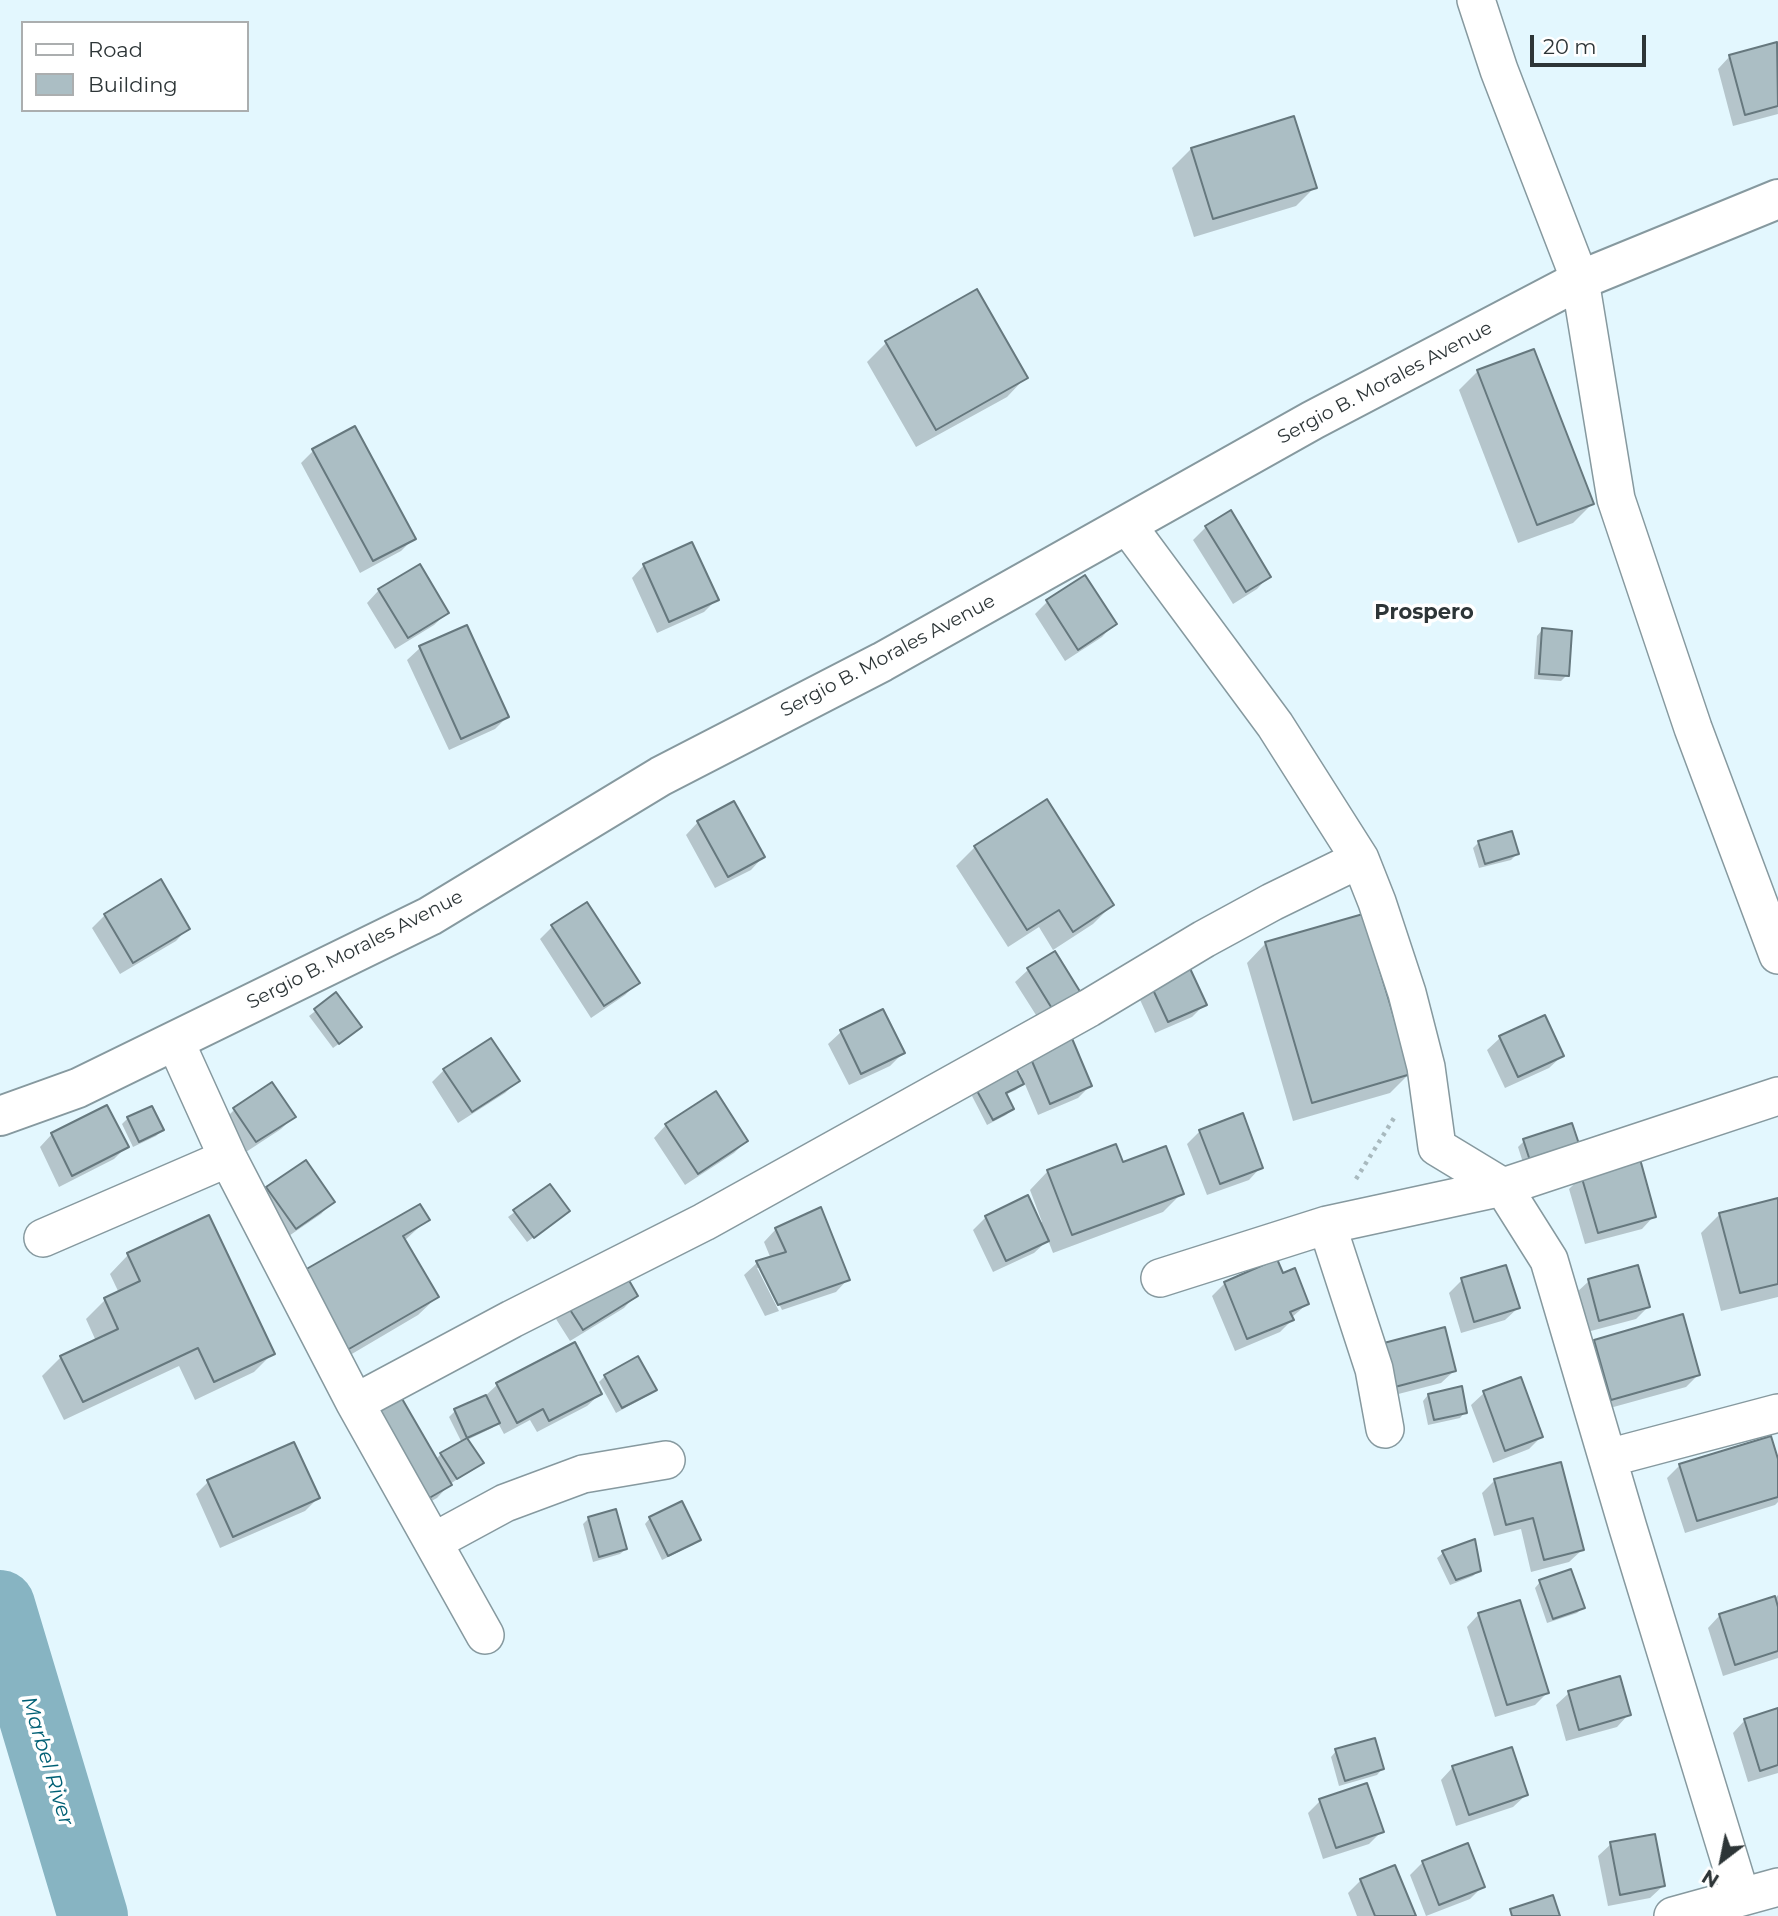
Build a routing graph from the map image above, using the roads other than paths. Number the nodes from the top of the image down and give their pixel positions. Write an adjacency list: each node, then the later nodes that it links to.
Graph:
1 (1476, 0): 3 (street)
2 (1778, 199): 3 (main road, Sergio B. Morales Avenue)
3 (1580, 280): 4 (main road, Sergio B. Morales Avenue); 6 (street)
4 (1127, 525): 5 (street); 7 (main road, Sergio B. Morales Avenue)
5 (1360, 859): 11 (street); 15 (street)
6 (1778, 955)
7 (175, 1041): 9 (main road, Sergio B. Morales Avenue); 10 (street)
8 (1778, 1096): 11 (street)
9 (0, 1116)
10 (228, 1158): 13 (street); 15 (street)
11 (1503, 1187): 12 (street); 18 (street)
12 (1327, 1224): 14 (street); 17 (street)
13 (43, 1238)
14 (1160, 1278)
15 (355, 1403): 20 (street)
16 (1778, 1413): 18 (street)
17 (1385, 1429)
18 (1608, 1458): 23 (street)
19 (666, 1460): 20 (street)
20 (433, 1542): 21 (street)
21 (485, 1635)
22 (1778, 1887): 23 (street)
23 (1741, 1897): 24 (street)
24 (1673, 1916)

